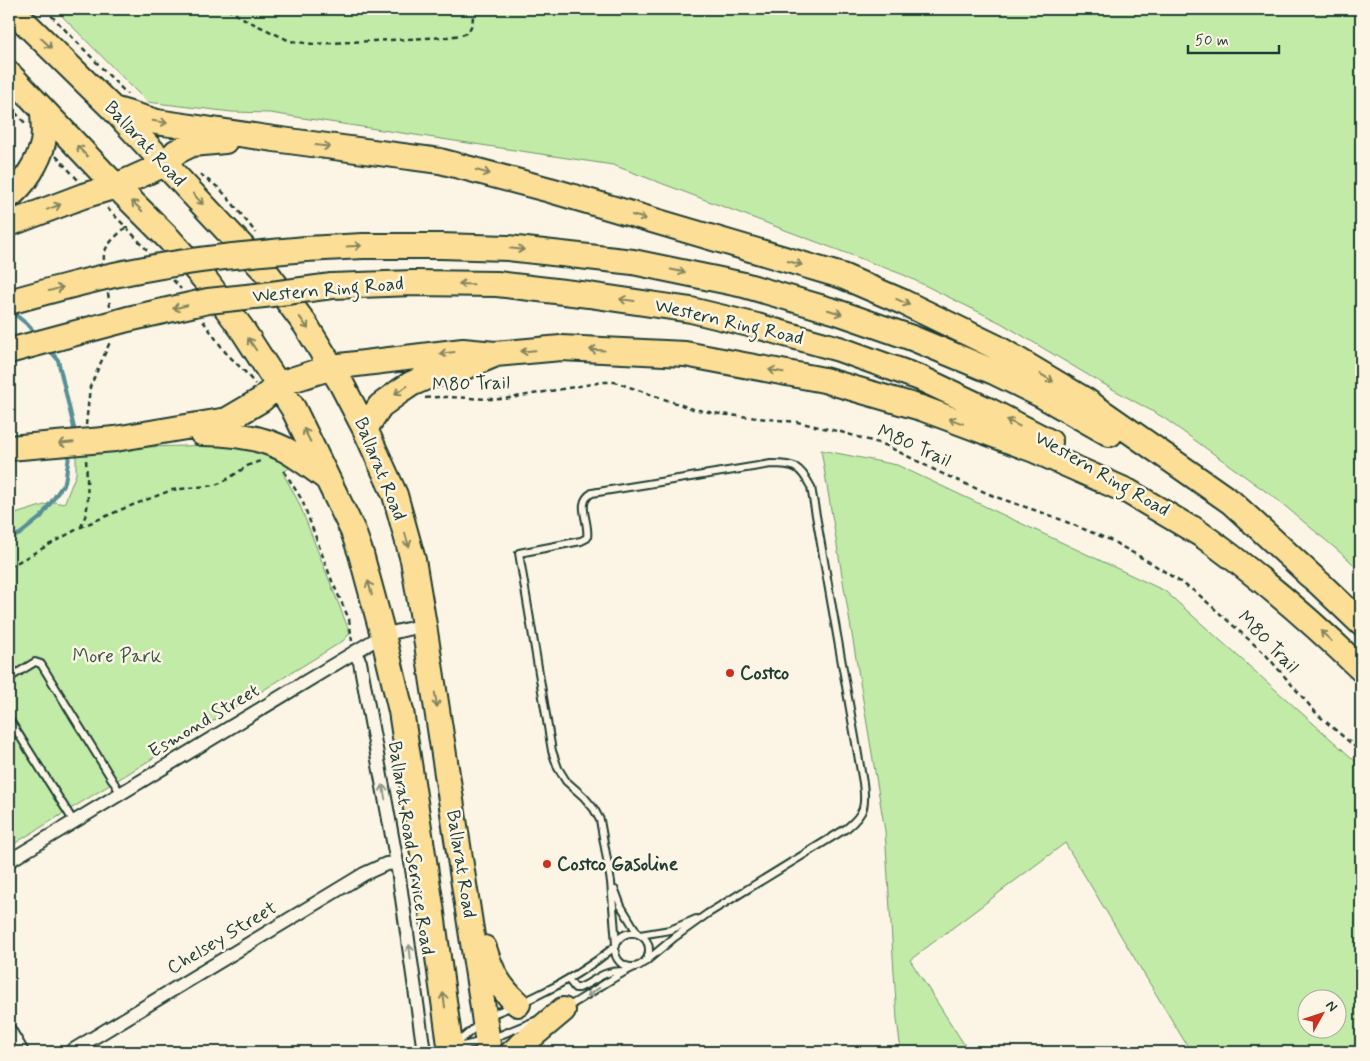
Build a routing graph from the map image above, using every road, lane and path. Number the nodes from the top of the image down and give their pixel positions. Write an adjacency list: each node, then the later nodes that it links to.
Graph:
1 (12, 9): 6 (highway, Ballarat Road, one-way to 6)
2 (44, 9): 6 (path)
3 (227, 9): 4 (path)
4 (472, 9)
5 (9, 74): 8 (highway, Ballarat Road)
6 (122, 104): 9 (highway, one-way to 9); 11 (highway, Ballarat Road)
7 (9, 106): 10 (path)
8 (42, 110): 10 (highway); 12 (highway, Ballarat Road, one-way to 8)
9 (274, 139): 11 (highway); 37 (highway, one-way to 37)
10 (43, 142): 13 (path); 14 (highway)
11 (164, 164): 12 (highway); 23 (highway, Ballarat Road, one-way to 23)
12 (116, 186): 13 (highway); 24 (highway, Ballarat Road, one-way to 12)
13 (92, 194): 15 (highway, one-way to 13); 16 (path)
14 (9, 196)
15 (9, 224)
16 (104, 265)
17 (107, 285): 19 (path)
18 (9, 302): 37 (highway, Western Ring Road, one-way to 37, bridge)
19 (110, 314)
20 (110, 340): 26 (path)
21 (9, 351): 35 (highway, Western Ring Road, one-way to 21, bridge)
22 (495, 354): 23 (highway, one-way to 23); 27 (highway, one-way to 27); 35 (highway, one-way to 22)
23 (332, 367): 24 (highway); 27 (highway, Ballarat Road)
24 (279, 384): 28 (highway); 33 (highway, Ballarat Road, one-way to 24)
25 (420, 399): 45 (path, M80 Trail)
26 (86, 428)
27 (365, 429): 39 (highway, Ballarat Road, one-way to 39)
28 (158, 432): 29 (highway, one-way to 29, bridge); 33 (highway)
29 (9, 448)
30 (86, 456): 34 (path)
31 (266, 458): 34 (path)
32 (282, 467): 41 (path)
33 (328, 479): 40 (highway, Ballarat Road, one-way to 33)
34 (81, 528): 36 (path)
35 (1206, 537): 42 (highway, Western Ring Road, one-way to 35)
36 (9, 567)
37 (1320, 583): 38 (highway, Western Ring Road)
38 (1361, 623)
39 (424, 625): 40 (street, Esmond Street); 51 (highway, Ballarat Road, one-way to 51)
40 (383, 635): 41 (street, Esmond Street); 64 (highway, Ballarat Road, one-way to 40)
41 (354, 652): 46 (street, Esmond Street); 49 (street, Ballarat Road Service Road, one-way to 41)
42 (1361, 669)
43 (9, 678): 46 (lane)
44 (9, 719): 47 (lane)
45 (1361, 752)
46 (121, 794): 47 (street, Esmond Street)
47 (74, 822): 48 (street, Esmond Street)
48 (9, 861)
49 (397, 863): 66 (street, Chelsey Street); 67 (street, Ballarat Road Service Road, one-way to 49)
50 (611, 882): 52 (lane); 53 (lane); 54 (lane)
51 (467, 900): 59 (highway); 63 (highway, Ballarat Road)
52 (707, 914): 53 (lane); 55 (lane)
53 (639, 934): 54 (lane); 55 (lane)
54 (616, 945): 56 (lane); 58 (lane)
55 (645, 962): 56 (lane)
56 (635, 967): 57 (lane)
57 (625, 971): 58 (lane); 60 (lane, one-way to 60)
58 (568, 979): 59 (lane)
59 (518, 1004): 63 (lane)
60 (555, 1013): 68 (highway)
61 (538, 1020): 63 (lane)
62 (9, 1030): 65 (street)
63 (487, 1037): 64 (lane); 64 (lane)
64 (449, 1051)
65 (22, 1052)
66 (70, 1052)
67 (424, 1052)
68 (513, 1052)

